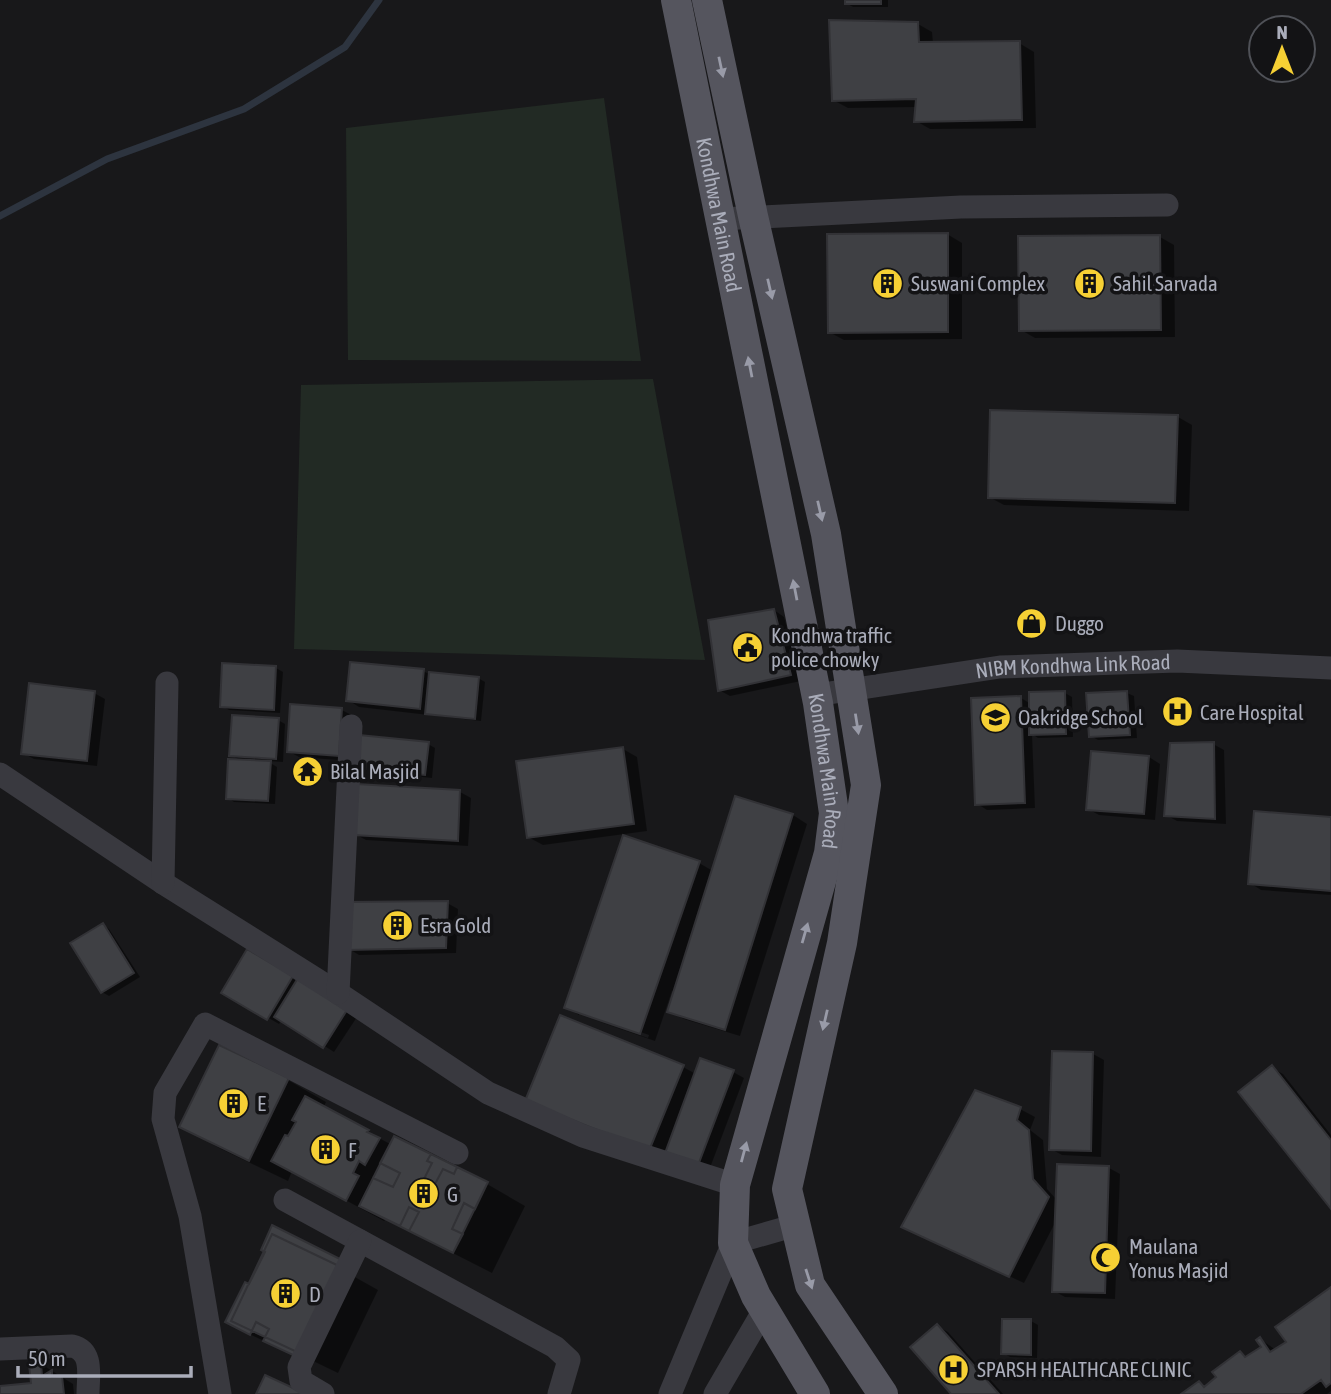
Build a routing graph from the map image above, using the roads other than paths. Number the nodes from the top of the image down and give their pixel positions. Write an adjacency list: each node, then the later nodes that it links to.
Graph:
1 (676, 0): 5 (main road, Kondhwa Main Road)
2 (707, 0): 4 (main road, Kondhwa Main Road, one-way to 4)
3 (1167, 205): 4 (street)
4 (753, 216): 5 (street); 8 (main road, Kondhwa Main Road, one-way to 8)
5 (720, 219): 9 (main road, Kondhwa Main Road, one-way to 5)
6 (1331, 667): 8 (street, NIBM Kondhwa Link Road)
7 (167, 683): 12 (street)
8 (851, 689): 9 (street, NIBM Kondhwa Link Road); 17 (main road, Kondhwa Main Road, one-way to 17)
9 (816, 695): 15 (main road, Kondhwa Main Road, one-way to 9)
10 (352, 726): 13 (street)
11 (0, 774): 12 (street)
12 (163, 883): 13 (street)
13 (338, 993): 15 (street)
14 (457, 1153): 23 (street)
15 (735, 1185): 19 (main road, Kondhwa Main Road)
16 (285, 1200): 18 (street)
17 (796, 1225): 19 (street); 29 (main road, Kondhwa Main Road, one-way to 29)
18 (360, 1241): 24 (street); 25 (street)
19 (733, 1243): 20 (main road, Kondhwa Main Road); 26 (street)
20 (764, 1310): 27 (street); 28 (main road, Kondhwa Main Road)
21 (0, 1349): 22 (street)
22 (88, 1394)
23 (220, 1394)
24 (323, 1394)
25 (559, 1394)
26 (670, 1394)
27 (715, 1394)
28 (815, 1394)
29 (883, 1394)

